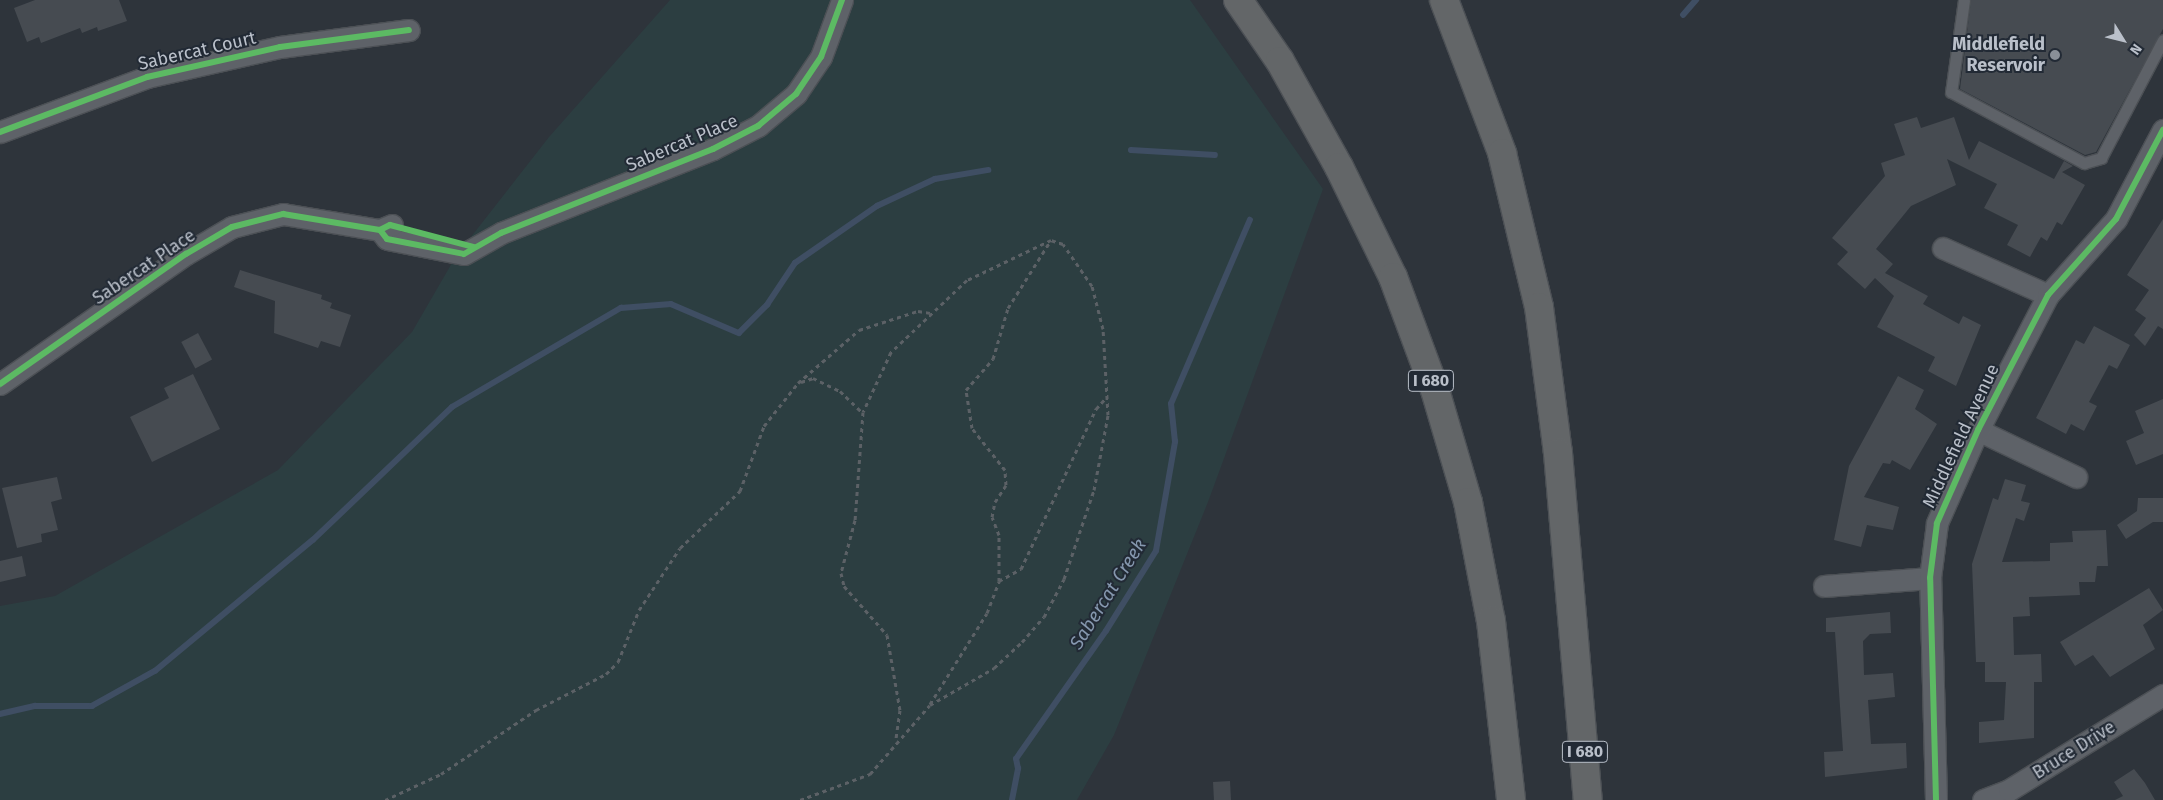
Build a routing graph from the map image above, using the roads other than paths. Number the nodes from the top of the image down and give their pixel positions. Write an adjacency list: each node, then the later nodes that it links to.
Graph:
1 (842, 0): 11 (street, Sabercat Place)
2 (1238, 0): 18 (highway, I 680)
3 (1444, 0): 17 (highway, I 680)
4 (1964, 0): 6 (lane)
5 (408, 30): 8 (street, Sabercat Court)
6 (2163, 40)
7 (2163, 130): 10 (street, Middlefield Avenue)
8 (0, 132)
9 (1943, 248): 10 (street)
10 (2048, 295): 12 (street, Middlefield Avenue)
11 (0, 384)
12 (1978, 430): 13 (street); 14 (street, Middlefield Avenue)
13 (2076, 477)
14 (1930, 578): 15 (street); 21 (street, Middlefield Avenue)
15 (1824, 586)
16 (2163, 695): 22 (street, Bruce Drive)
17 (1582, 705): 19 (highway, I 680); 20 (highway)
18 (1511, 800)
19 (1588, 800)
20 (1597, 800)
21 (1936, 800)
22 (1983, 800)

